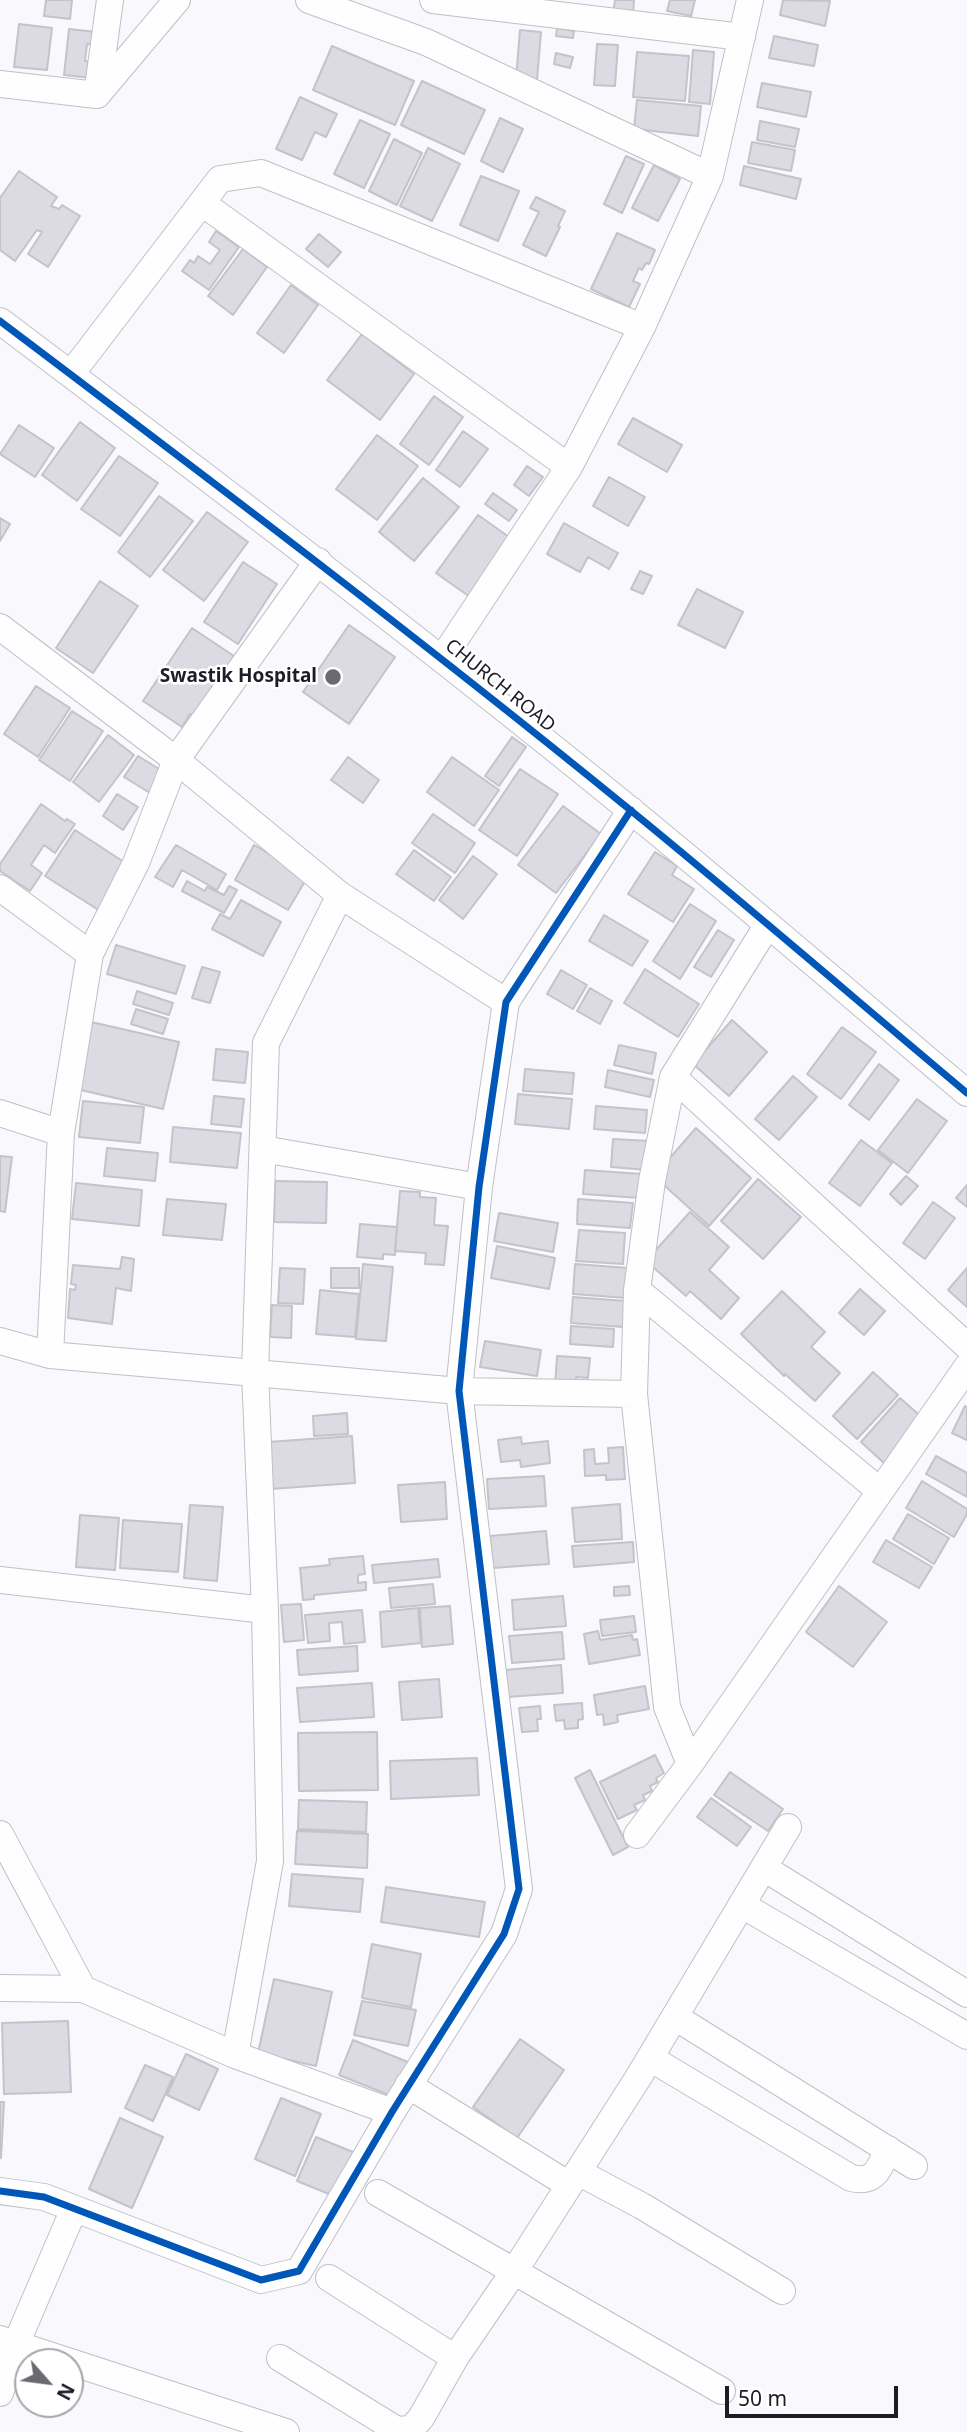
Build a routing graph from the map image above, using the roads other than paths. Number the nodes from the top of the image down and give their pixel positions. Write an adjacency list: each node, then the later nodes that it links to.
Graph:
1 (110, 0): 9 (street)
2 (177, 0): 9 (street)
3 (309, 0): 7 (street)
4 (432, 0): 6 (street); 7 (street)
5 (750, 0): 6 (street)
6 (742, 37): 10 (street)
7 (426, 41): 10 (street)
8 (0, 84): 9 (street)
9 (97, 95)
10 (710, 176): 13 (street)
11 (202, 203): 13 (street); 14 (street); 15 (street)
12 (0, 321): 14 (street, CHURCH ROAD)
13 (642, 327): 15 (street)
14 (71, 374): 16 (street, CHURCH ROAD)
15 (569, 467): 18 (street)
16 (318, 561): 18 (street, CHURCH ROAD); 19 (street)
17 (0, 627): 19 (street)
18 (442, 659): 20 (street, CHURCH ROAD)
19 (176, 760): 22 (street); 24 (street)
20 (631, 810): 23 (street, CHURCH ROAD); 25 (street)
21 (0, 888): 24 (street)
22 (340, 895): 25 (street); 30 (street)
23 (768, 926): 26 (street); 27 (street, CHURCH ROAD)
24 (90, 954): 29 (street)
25 (506, 1002): 31 (street)
26 (673, 1077): 32 (street); 34 (street)
27 (967, 1093)
28 (0, 1113): 29 (street)
29 (61, 1133): 35 (street)
30 (263, 1149): 31 (street); 37 (street)
31 (479, 1187): 38 (street)
32 (637, 1290): 39 (street); 40 (street)
33 (0, 1341): 35 (street)
34 (967, 1346)
35 (50, 1355): 37 (street)
36 (967, 1367): 40 (street)
37 (255, 1373): 38 (street); 42 (street)
38 (459, 1391): 39 (street); 56 (street)
39 (634, 1394): 43 (street)
40 (880, 1491): 43 (street)
41 (0, 1580): 42 (street)
42 (265, 1610): 54 (street)
43 (690, 1764): 46 (street)
44 (788, 1827): 47 (street)
45 (0, 1834): 50 (street)
46 (637, 1835)
47 (764, 1868): 48 (street); 51 (street)
48 (742, 1905): 52 (street); 53 (street)
49 (0, 1988): 50 (street)
50 (83, 1989): 54 (street)
51 (967, 1994)
52 (675, 2017): 55 (street); 58 (street)
53 (967, 2035)
54 (235, 2055): 57 (street)
55 (650, 2058): 58 (street); 60 (street)
56 (408, 2085): 57 (street); 60 (street)
57 (392, 2112): 63 (street)
58 (888, 2150): 59 (street)
59 (914, 2166)
60 (574, 2179): 64 (street); 66 (street)
61 (0, 2191): 63 (street)
62 (378, 2193): 64 (street)
63 (74, 2209): 67 (street)
64 (515, 2270): 69 (street); 70 (street)
65 (329, 2278): 69 (street)
66 (782, 2291)
67 (8, 2342): 71 (street); 73 (street)
68 (280, 2358): 72 (street)
69 (455, 2358): 72 (street)
70 (722, 2391)
71 (0, 2393)
72 (410, 2430)
73 (286, 2432)

